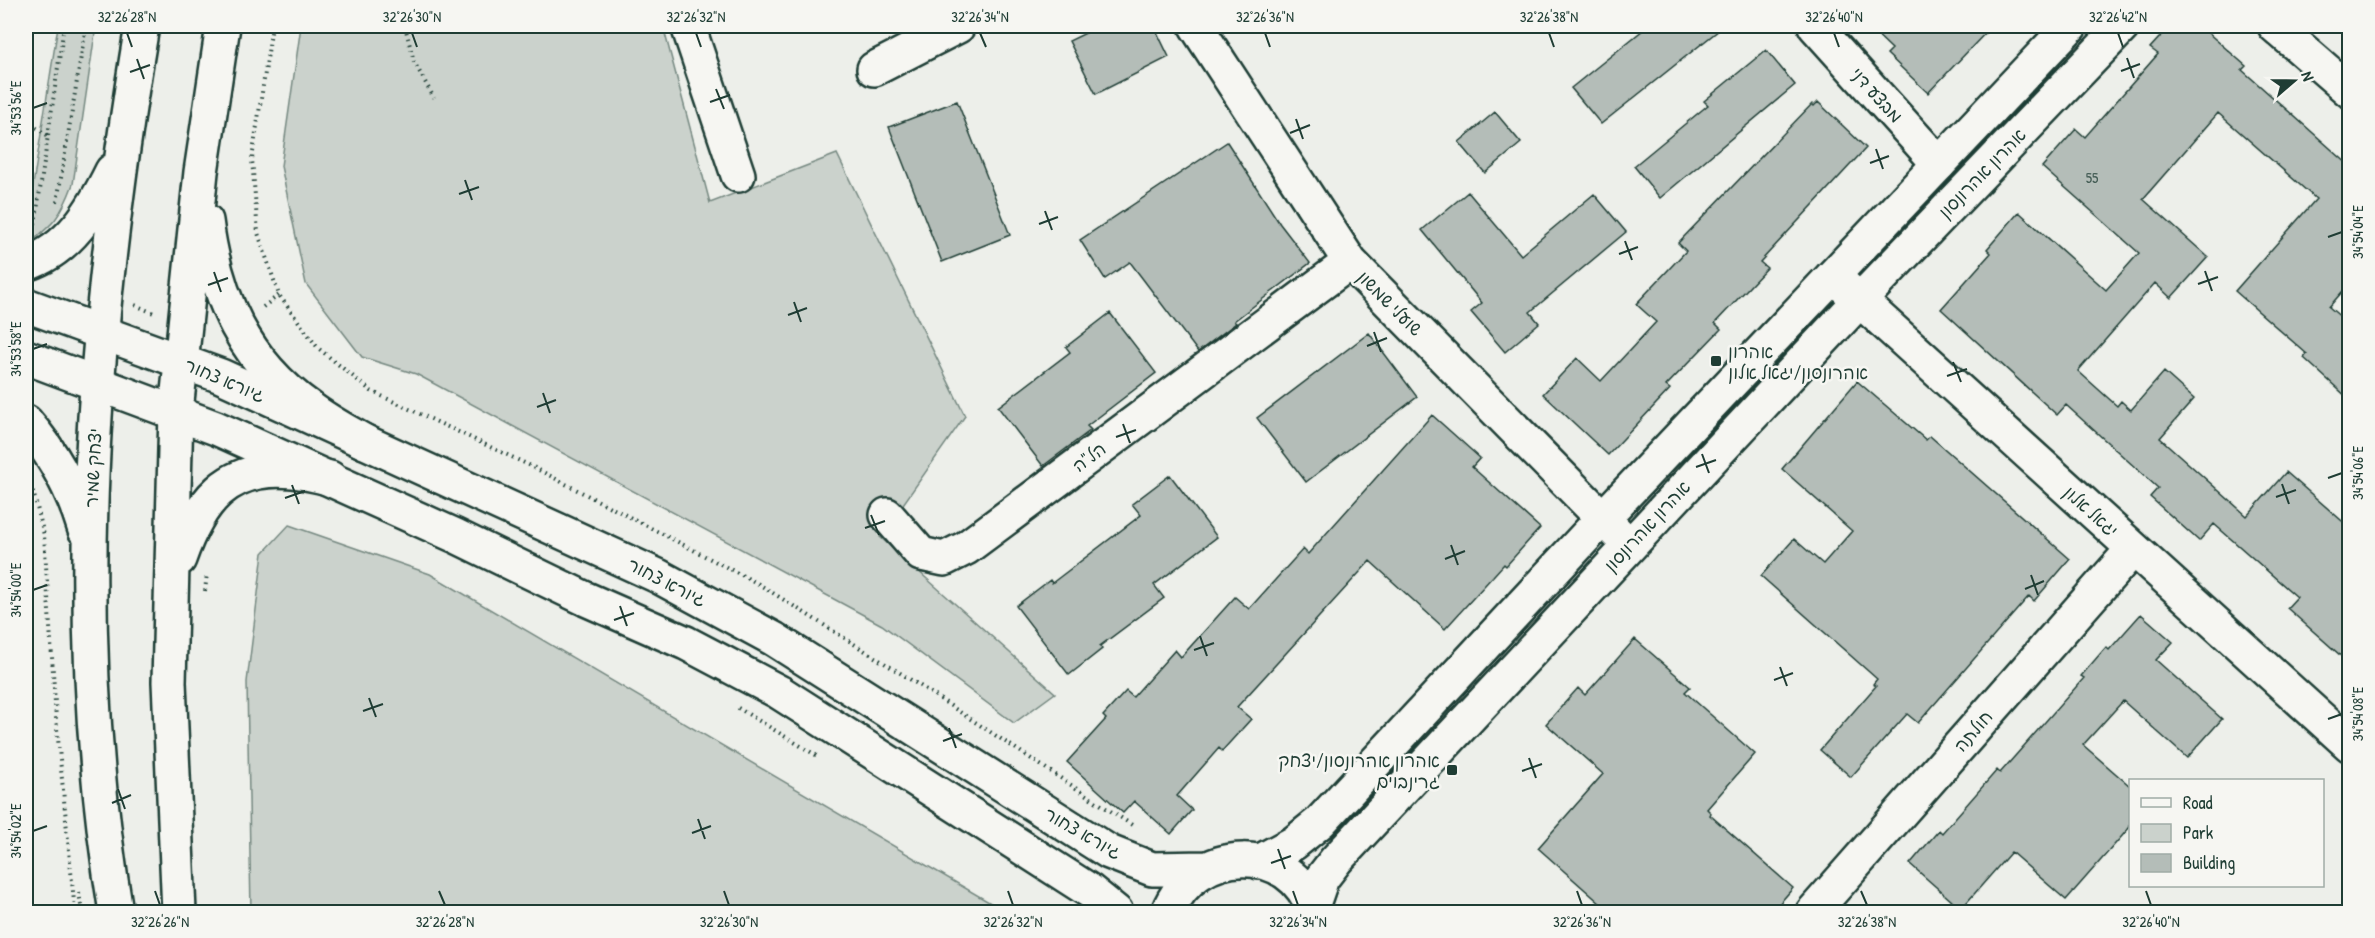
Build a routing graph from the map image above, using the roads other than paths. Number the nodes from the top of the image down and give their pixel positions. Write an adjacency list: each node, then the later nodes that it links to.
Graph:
1 (142, 26): 12 (street, יצחק שמיר)
2 (223, 26): 14 (street)
3 (688, 26): 15 (street)
4 (958, 26): 10 (street)
5 (1196, 26): 16 (street, שועלי שמשון)
6 (1815, 26): 13 (street, מבצע דני)
7 (2070, 26): 13 (street, אהרון אהרונסון)
8 (2123, 26): 19 (street, אהרון אהרונסון)
9 (2275, 26): 11 (street)
10 (874, 69)
11 (2349, 91)
12 (120, 153): 17 (street); 21 (street, יצחק שמיר)
13 (1938, 164): 18 (street, אהרון אהרונסון)
14 (201, 172): 23 (street); 27 (street)
15 (738, 176)
16 (1350, 262): 29 (street, הל"ה); 30 (street, שועלי שמשון)
17 (26, 264)
18 (1833, 276): 19 (street, יגאל אלון); 30 (street, אהרון אהרונסון)
19 (1860, 300): 31 (street, אהרון אהרונסון); 33 (street, יגאל אלון)
20 (26, 305): 21 (street, גיורא צחור)
21 (101, 332): 23 (street, גיורא צחור); 24 (street, יצחק שמיר)
22 (26, 357): 24 (street)
23 (180, 360): 25 (street); 27 (street, גיורא צחור)
24 (97, 382): 25 (street); 32 (street, יצחק שמיר)
25 (176, 411): 28 (street); 34 (street)
26 (26, 422): 32 (street)
27 (365, 442): 37 (street, גיורא צחור)
28 (330, 478): 34 (street); 41 (street)
29 (887, 515)
30 (1602, 519): 31 (street, שועלי שמשון); 36 (street, אהרון אהרונסון)
31 (1629, 545): 38 (street, אהרון אהרונסון)
32 (90, 546): 39 (street, יצחק שמיר)
33 (2133, 549): 35 (street, יגאל אלון); 43 (street, חולתה)
34 (171, 593): 40 (street)
35 (2349, 745)
36 (1258, 862): 37 (street); 38 (street)
37 (1206, 868): 42 (street)
38 (1313, 910)
39 (116, 912)
40 (179, 912)
41 (1116, 912)
42 (1168, 912)
43 (1813, 912)

